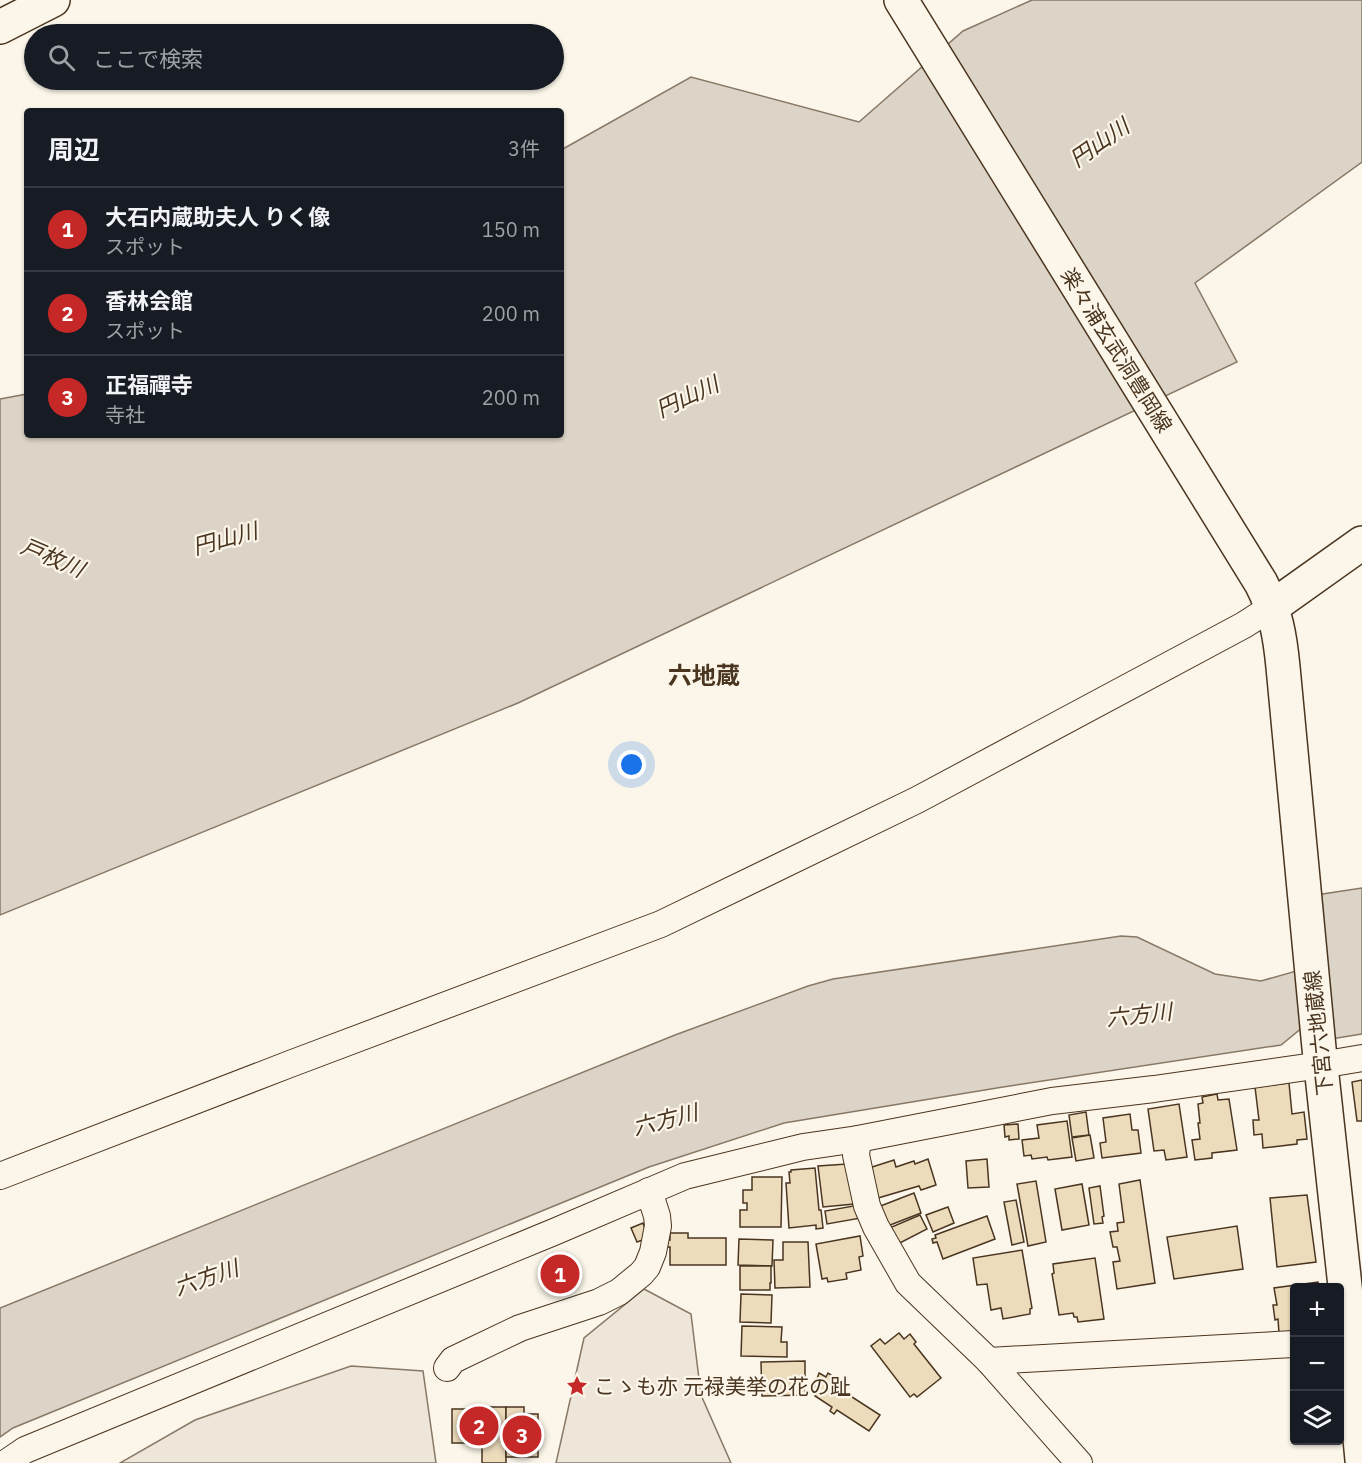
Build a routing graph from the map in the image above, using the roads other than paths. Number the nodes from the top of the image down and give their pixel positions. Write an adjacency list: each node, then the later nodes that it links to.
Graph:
1 (53, 0): 3 (main road)
2 (901, 0): 5 (main road, 楽々浦玄武洞豊岡線)
3 (0, 27)
4 (1362, 543): 5 (main road)
5 (1266, 595): 6 (main road, 下宮六地蔵線); 9 (street)
6 (1320, 1056): 7 (street); 8 (street); 11 (main road, 下宮六地蔵線)
7 (1362, 1058)
8 (858, 1139): 10 (street); 13 (street)
9 (0, 1176)
10 (649, 1191): 14 (street); 16 (street)
11 (1345, 1341): 15 (main road, 下宮六地蔵線)
12 (1290, 1344): 13 (street)
13 (989, 1361): 17 (street)
14 (447, 1368)
15 (1362, 1461)
16 (6, 1463)
17 (1079, 1463)

